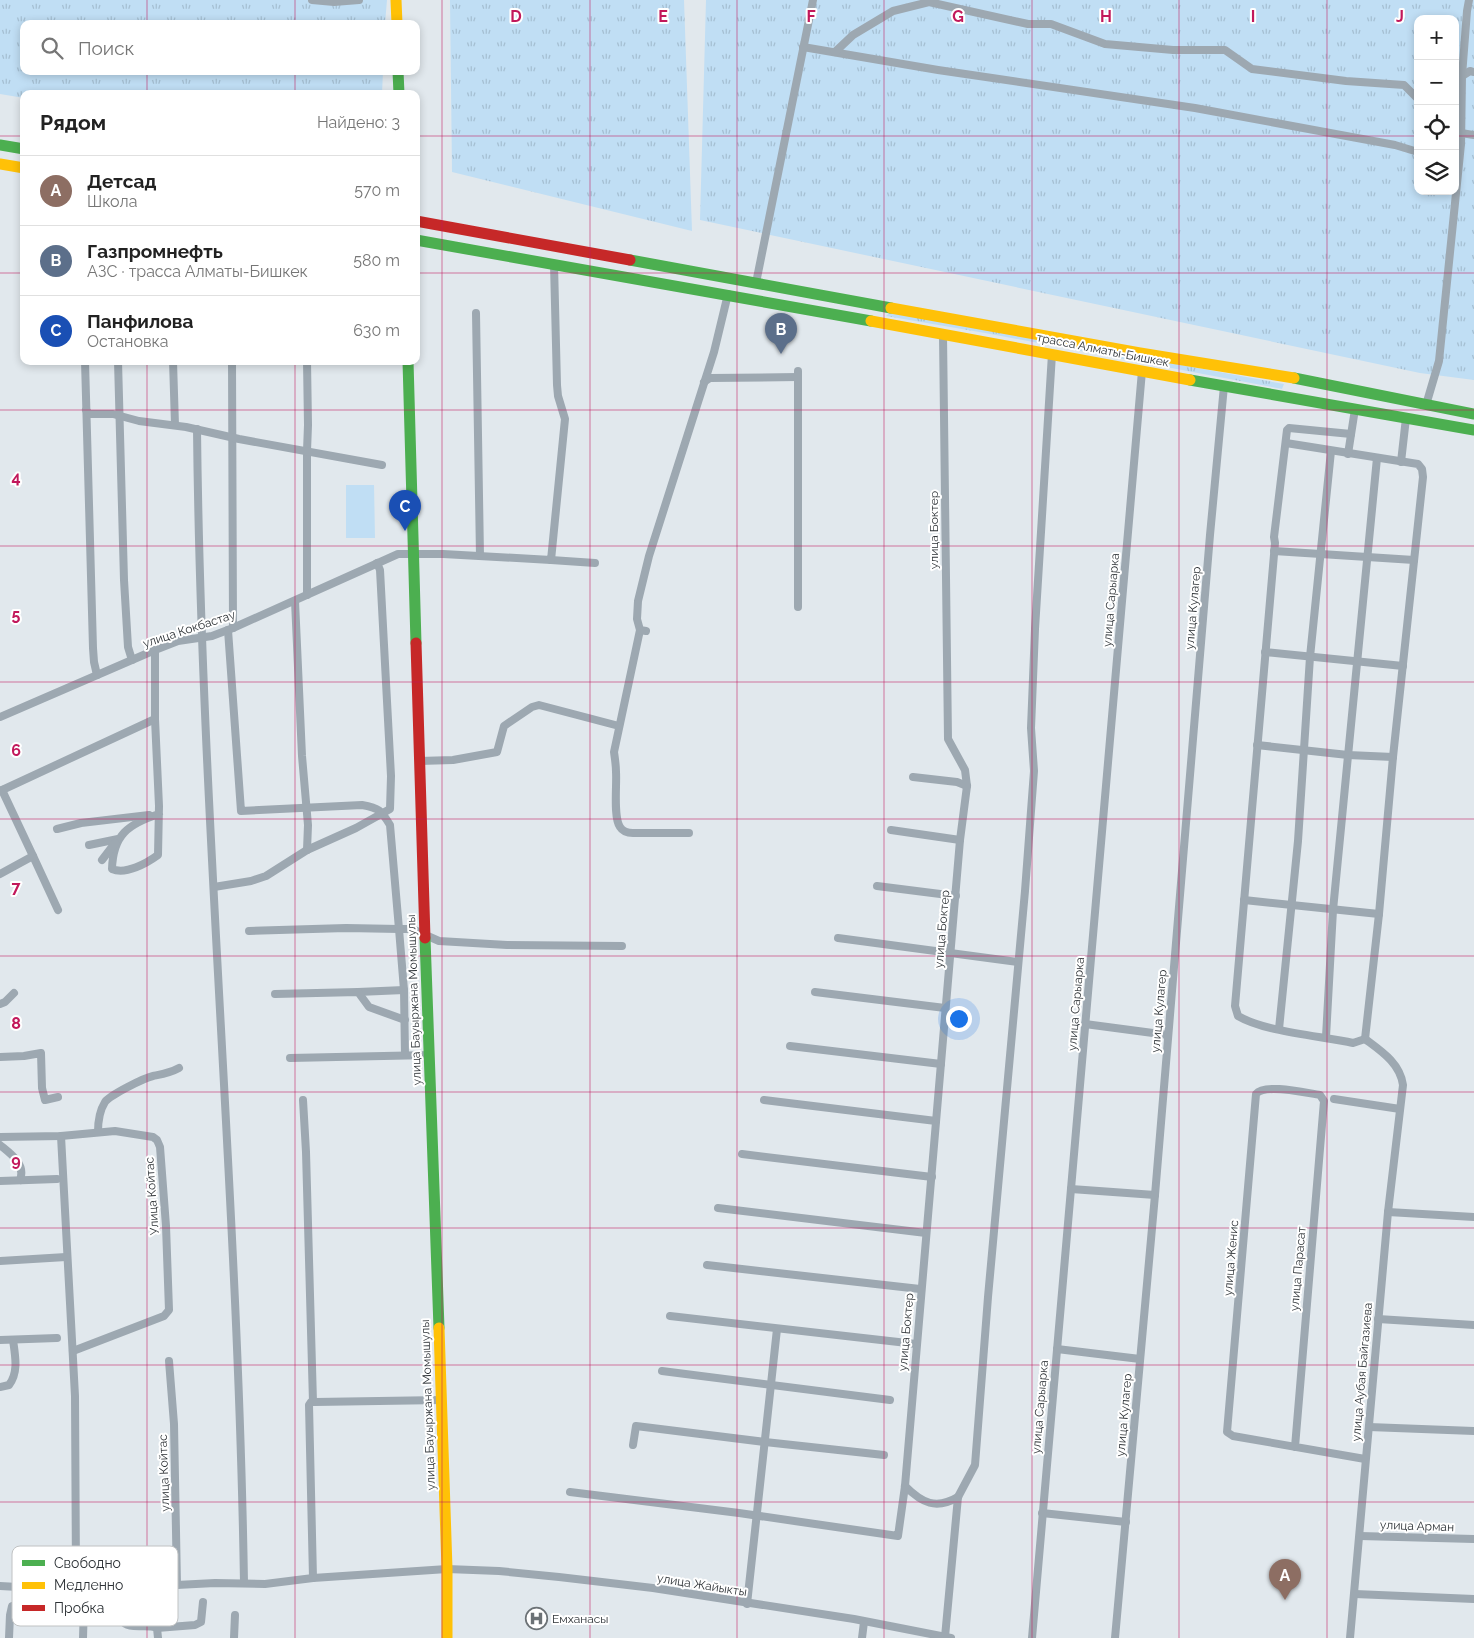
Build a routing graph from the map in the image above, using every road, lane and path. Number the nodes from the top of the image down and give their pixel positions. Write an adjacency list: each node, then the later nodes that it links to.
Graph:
1 (312, 0): 2 (street)
2 (359, 0)
3 (813, 0): 8 (street)
4 (1469, 0): 6 (street)
5 (394, 1): 7 (main road)
6 (1470, 12): 12 (street)
7 (396, 20)
8 (803, 47): 9 (street); 26 (street)
9 (835, 52): 14 (street); 19 (street)
10 (1474, 72): 12 (street)
11 (398, 75): 13 (main road)
12 (1462, 76): 16 (street)
13 (399, 90)
14 (1414, 95)
15 (1474, 135): 16 (street)
16 (1459, 138)
17 (0, 145): 18 (main road)
18 (20, 148)
19 (1414, 151)
20 (0, 164): 21 (main road)
21 (20, 167)
22 (1455, 195): 44 (street)
23 (420, 222): 26 (main road, трасса Алматы-Бишкек)
24 (420, 241): 25 (main road, трасса Алматы-Бишкек)
25 (554, 264): 27 (main road, трасса Алматы-Бишкек); 67 (street)
26 (756, 283): 28 (main road, трасса Алматы-Бишкек)
27 (728, 294): 30 (main road, трасса Алматы-Бишкек); 41 (street)
28 (876, 304): 30 (main road); 40 (main road, трасса Алматы-Бишкек)
29 (476, 313): 65 (street)
30 (873, 322): 31 (main road, трасса Алматы-Бишкек)
31 (944, 335): 32 (main road, трасса Алматы-Бишкек); 92 (street, улица Боктер)
32 (1052, 354): 39 (main road, трасса Алматы-Бишкек); 123 (street)
33 (85, 365): 45 (street)
34 (118, 365): 48 (street)
35 (173, 365): 50 (street)
36 (232, 365): 54 (street)
37 (306, 365): 56 (street)
38 (408, 365): 63 (main road, улица Бауыржана Момышулы)
39 (1142, 371): 42 (main road, трасса Алматы-Бишкек); 132 (street, улица Сарыарка)
40 (1304, 380): 43 (main road); 44 (main road, трасса Алматы-Бишкек)
41 (704, 382): 73 (street); 85 (street)
42 (1224, 386): 43 (main road, трасса Алматы-Бишкек); 134 (street, улица Кулагер)
43 (1301, 400): 46 (main road, трасса Алматы-Бишкек)
44 (1426, 405): 47 (main road, трасса Алматы-Бишкек)
45 (86, 410): 48 (street); 82 (street)
46 (1355, 410): 49 (main road, трасса Алматы-Бишкек); 53 (street)
47 (1474, 414)
48 (119, 415): 50 (street); 79 (street)
49 (1406, 418): 52 (main road, трасса Алматы-Бишкек); 60 (street)
50 (175, 426): 51 (street)
51 (197, 429): 54 (street); 75 (street)
52 (1472, 430)
53 (1351, 434): 55 (street); 58 (street)
54 (232, 438): 56 (street); 74 (street)
55 (1286, 443): 57 (street); 62 (street)
56 (306, 451): 61 (street); 71 (street)
57 (1331, 451): 58 (street); 64 (street)
58 (1348, 454): 59 (street)
59 (1377, 458): 60 (street); 66 (street)
60 (1402, 462): 68 (street)
61 (382, 465)
62 (1274, 551): 64 (street); 77 (street)
63 (414, 553): 65 (street, улица Кокбастау); 69 (street, улица Кокбастау); 90 (main road, улица Бауыржана Момышулы)
64 (1322, 554): 66 (street); 78 (street)
65 (480, 556): 67 (street, улица Кокбастау)
66 (1369, 557): 68 (street); 80 (street)
67 (551, 560): 70 (street, улица Кокбастау)
68 (1414, 560): 81 (street)
69 (377, 563): 71 (street, улица Кокбастау); 96 (street)
70 (595, 563)
71 (307, 595): 72 (street, улица Кокбастау)
72 (295, 600): 74 (street, улица Кокбастау); 94 (street)
73 (798, 607)
74 (230, 629): 75 (street, улица Кокбастау); 94 (street)
75 (202, 638): 76 (street, улица Кокбастау); 108 (street)
76 (155, 650): 79 (street, улица Кокбастау); 84 (street)
77 (1265, 652): 78 (street); 86 (street)
78 (1310, 657): 80 (street); 87 (street)
79 (132, 660): 82 (street, улица Кокбастау)
80 (1358, 661): 81 (street); 88 (street)
81 (1403, 666): 89 (street)
82 (97, 675): 83 (street, улица Кокбастау)
83 (0, 717)
84 (155, 719): 93 (street); 95 (street)
85 (619, 726): 90 (street); 99 (street)
86 (1257, 745): 87 (street); 110 (street)
87 (1303, 751): 88 (street); 111 (street)
88 (1348, 755): 89 (street); 113 (street)
89 (1392, 757): 114 (street)
90 (419, 761): 115 (main road, улица Бауыржана Момышулы)
91 (913, 777): 92 (street)
92 (967, 786): 101 (street, улица Боктер)
93 (1, 790): 104 (street)
94 (306, 808): 96 (street); 103 (street)
95 (159, 814): 97 (street); 100 (street); 100 (street)
96 (383, 814): 103 (street); 116 (street)
97 (57, 829)
98 (891, 830): 101 (street)
99 (689, 832)
100 (118, 839): 102 (street); 105 (street)
101 (960, 840): 109 (street, улица Боктер)
102 (89, 845)
103 (307, 850): 108 (street)
104 (33, 856): 106 (street); 112 (street)
105 (102, 860)
106 (0, 874)
107 (877, 886): 109 (street)
108 (214, 887): 207 (street)
109 (956, 896): 122 (street, улица Боктер)
110 (1244, 900): 111 (street); 133 (street)
111 (1290, 905): 113 (street); 133 (street)
112 (58, 910)
113 (1333, 910): 114 (street); 135 (street)
114 (1379, 914): 136 (street)
115 (424, 919): 117 (street); 119 (main road, улица Бауыржана Момышулы)
116 (399, 929): 117 (street); 118 (street); 124 (street)
117 (412, 929): 119 (street)
118 (249, 931)
119 (424, 934): 121 (street); 139 (main road, улица Бауыржана Момышулы)
120 (838, 938): 122 (street)
121 (622, 946)
122 (952, 952): 123 (street); 130 (street, улица Боктер)
123 (1018, 962): 197 (street)
124 (404, 990): 125 (street); 131 (street)
125 (358, 992): 128 (street); 131 (street)
126 (815, 992): 130 (street)
127 (14, 993): 129 (street)
128 (275, 994)
129 (0, 1004)
130 (945, 1008): 142 (street, улица Боктер)
131 (405, 1020): 138 (street)
132 (1085, 1024): 134 (street); 160 (street, улица Сарыарка)
133 (1279, 1029): 135 (street)
134 (1168, 1035): 161 (street, улица Кулагер)
135 (1326, 1037): 136 (street)
136 (1365, 1038): 149 (street, улица Аубая Байгазиева)
137 (790, 1046): 142 (street)
138 (405, 1055): 139 (street); 141 (street)
139 (430, 1055): 185 (main road, улица Бауыржана Момышулы)
140 (0, 1057): 145 (street)
141 (290, 1058)
142 (941, 1064): 150 (street, улица Боктер)
143 (179, 1068): 151 (street)
144 (1320, 1095): 192 (street, улица Парасат); 192 (street, улица Женис)
145 (58, 1097)
146 (1334, 1099): 149 (street)
147 (303, 1100): 187 (street)
148 (764, 1100): 150 (street)
149 (1400, 1109): 163 (street, улица Аубая Байгазиева)
150 (936, 1122): 156 (street, улица Боктер)
151 (98, 1132): 152 (street, Улица Койтас); 179 (street, Улица Койтас)
152 (61, 1136): 153 (street); 166 (street)
153 (0, 1137)
154 (0, 1145): 158 (street)
155 (742, 1154): 156 (street)
156 (932, 1177): 165 (street, улица Боктер)
157 (57, 1179): 158 (street)
158 (20, 1180): 159 (street)
159 (0, 1181)
160 (1071, 1189): 161 (street); 178 (street, улица Сарыарка)
161 (1155, 1194): 180 (street, улица Кулагер)
162 (718, 1208): 165 (street)
163 (1388, 1212): 164 (street); 171 (street, улица Аубая Байгазиева)
164 (1474, 1216)
165 (926, 1233): 169 (street, улица Боктер)
166 (66, 1257): 167 (street); 179 (street)
167 (0, 1261)
168 (707, 1265): 169 (street)
169 (920, 1289): 177 (street, улица Боктер)
170 (670, 1316): 173 (street)
171 (1378, 1319): 172 (street); 188 (street, улица Аубая Байгазиева)
172 (1474, 1325)
173 (777, 1329): 177 (street); 183 (street)
174 (57, 1338): 176 (street)
175 (0, 1340): 176 (street)
176 (13, 1340): 184 (street)
177 (916, 1344): 195 (street, улица Боктер)
178 (1057, 1349): 180 (street); 198 (street, улица Сарыарка)
179 (73, 1351): 203 (street)
180 (1140, 1359): 200 (street, улица Кулагер)
181 (169, 1361): 204 (street, улица Койтас)
182 (662, 1371): 183 (street)
183 (772, 1385): 186 (street); 190 (street)
184 (0, 1387)
185 (442, 1400): 187 (street); 205 (main road, улица Бауыржана Момышулы)
186 (890, 1400)
187 (313, 1402): 206 (street)
188 (1369, 1427): 189 (street); 194 (street, улица Аубая Байгазиева)
189 (1474, 1431)
190 (765, 1442): 191 (street); 193 (street); 199 (street)
191 (634, 1445)
192 (1295, 1447): 194 (street)
193 (884, 1455)
194 (1365, 1459): 201 (street, улица Аубая Байгазиева)
195 (905, 1486): 197 (street); 199 (street, улица Боктер)
196 (570, 1492): 199 (street)
197 (958, 1497): 225 (street)
198 (1042, 1513): 200 (street); 226 (street, улица Сарыарка)
199 (756, 1516): 212 (street)
200 (1126, 1522): 227 (street, улица Кулагер)
201 (1360, 1536): 202 (street, улица Арман); 209 (street, улица Аубая Байгазиева)
202 (1474, 1539)
203 (75, 1546)
204 (176, 1546)
205 (447, 1569): 206 (street, улица Жайыкты); 212 (street, улица Жайыкты); 223 (main road, улица Бауыржана Момышулы)
206 (312, 1578): 207 (street, улица Жайыкты)
207 (244, 1583): 208 (street, улица Жайыкты)
208 (178, 1585)
209 (1355, 1594): 210 (street); 228 (street, улица Аубая Байгазиева)
210 (1474, 1599)
211 (203, 1602): 219 (street)
212 (747, 1604): 215 (street, улица Жайыкты)
213 (12, 1606): 220 (street)
214 (234, 1615): 222 (street)
215 (864, 1622): 224 (street); 225 (street, улица Жайыкты)
216 (128, 1626): 218 (street)
217 (153, 1626): 219 (street)
218 (153, 1626)
219 (157, 1628): 221 (street)
220 (9, 1638)
221 (158, 1638)
222 (234, 1638)
223 (447, 1638)
224 (862, 1638)
225 (948, 1638)
226 (1032, 1638)
227 (1115, 1638)
228 (1350, 1638)

